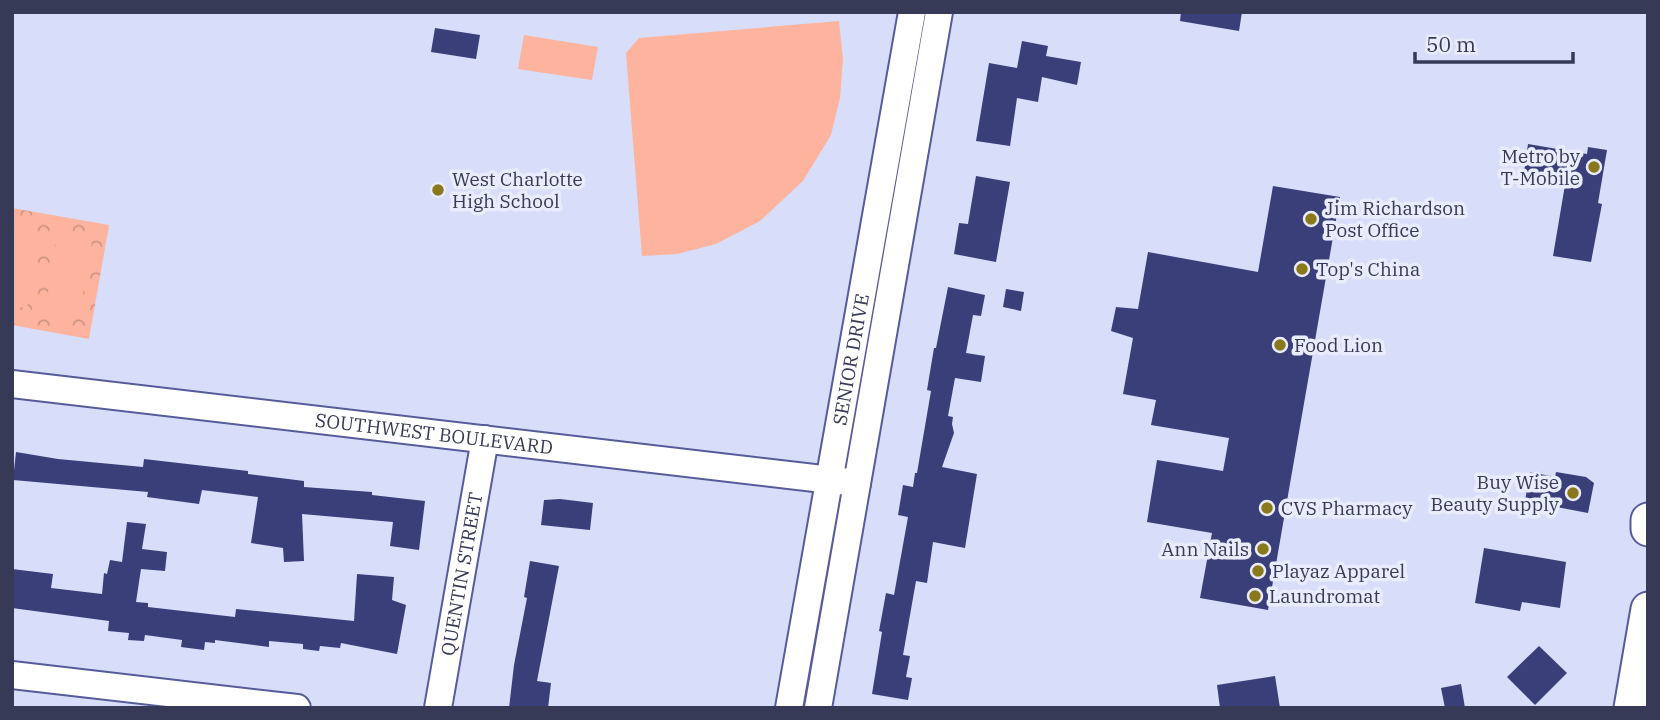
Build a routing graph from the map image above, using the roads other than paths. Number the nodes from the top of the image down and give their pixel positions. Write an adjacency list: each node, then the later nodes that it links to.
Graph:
1 (912, 12): 5 (street, SENIOR DRIVE)
2 (939, 12): 6 (street, SENIOR DRIVE)
3 (12, 384): 4 (street, SOUTHWEST BOULEVARD)
4 (485, 439): 5 (street, SOUTHWEST BOULEVARD); 12 (street, QUENTIN STREET)
5 (830, 479): 6 (street, SOUTHWEST BOULEVARD); 13 (street, SENIOR DRIVE)
6 (857, 483): 14 (street, SENIOR DRIVE)
7 (1648, 520): 8 (main road)
8 (1648, 529)
9 (1648, 609): 15 (main road)
10 (12, 674): 11 (street)
11 (297, 708)
12 (438, 708)
13 (789, 708)
14 (818, 708)
15 (1631, 708)

